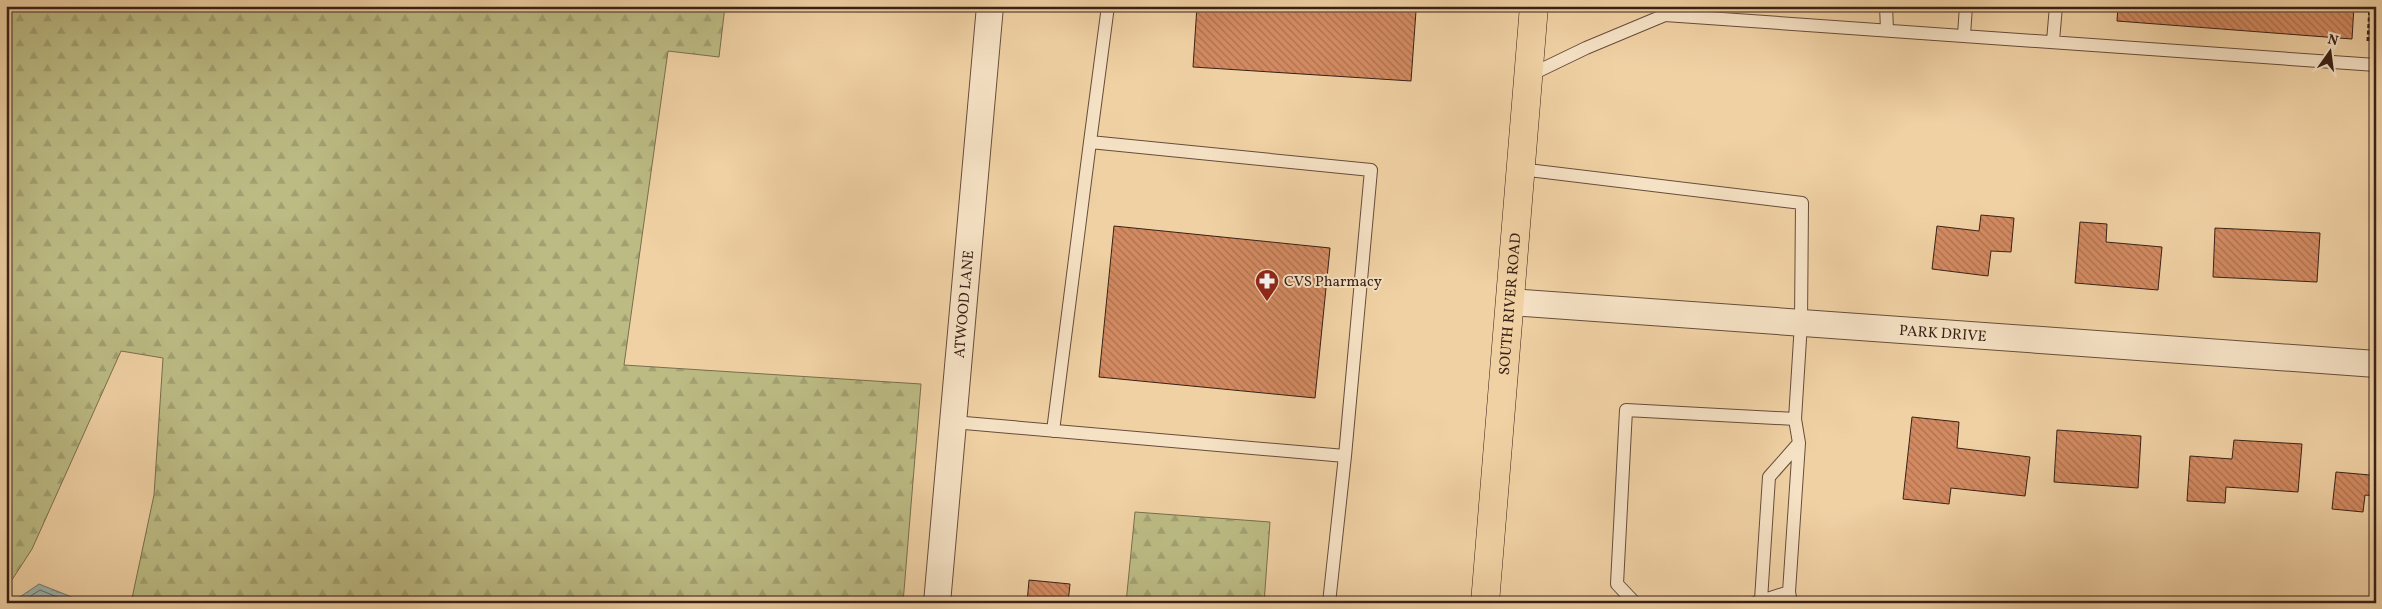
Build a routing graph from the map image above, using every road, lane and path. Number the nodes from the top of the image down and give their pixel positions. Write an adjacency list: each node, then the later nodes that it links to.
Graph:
1 (990, 6): 20 (street, ATWOOD LANE)
2 (1108, 6): 14 (lane)
3 (1534, 6): 13 (main road, SOUTH RIVER ROAD)
4 (1886, 6): 9 (lane)
5 (1966, 6): 10 (lane)
6 (2056, 6): 11 (lane)
7 (2370, 6): 12 (path)
8 (1684, 11): 9 (lane); 13 (lane)
9 (1887, 30): 10 (lane)
10 (1964, 35): 11 (lane)
11 (2053, 42): 12 (lane)
12 (2371, 64)
13 (1528, 76): 15 (main road, SOUTH RIVER ROAD)
14 (1090, 142): 21 (lane); 23 (lane)
15 (1520, 169): 16 (main road, SOUTH RIVER ROAD); 17 (lane)
16 (1510, 302): 17 (street, PARK DRIVE); 28 (main road, SOUTH RIVER ROAD)
17 (1801, 323): 18 (street, PARK DRIVE); 19 (lane)
18 (2376, 364)
19 (1795, 419): 22 (lane); 29 (lane)
20 (953, 422): 21 (lane); 26 (street, ATWOOD LANE)
21 (1053, 431): 23 (lane)
22 (1800, 443): 24 (lane); 25 (lane)
23 (1345, 456): 27 (lane)
24 (1790, 597): 25 (lane)
25 (1758, 601)
26 (937, 603)
27 (1329, 603)
28 (1485, 603)
29 (1635, 603)

